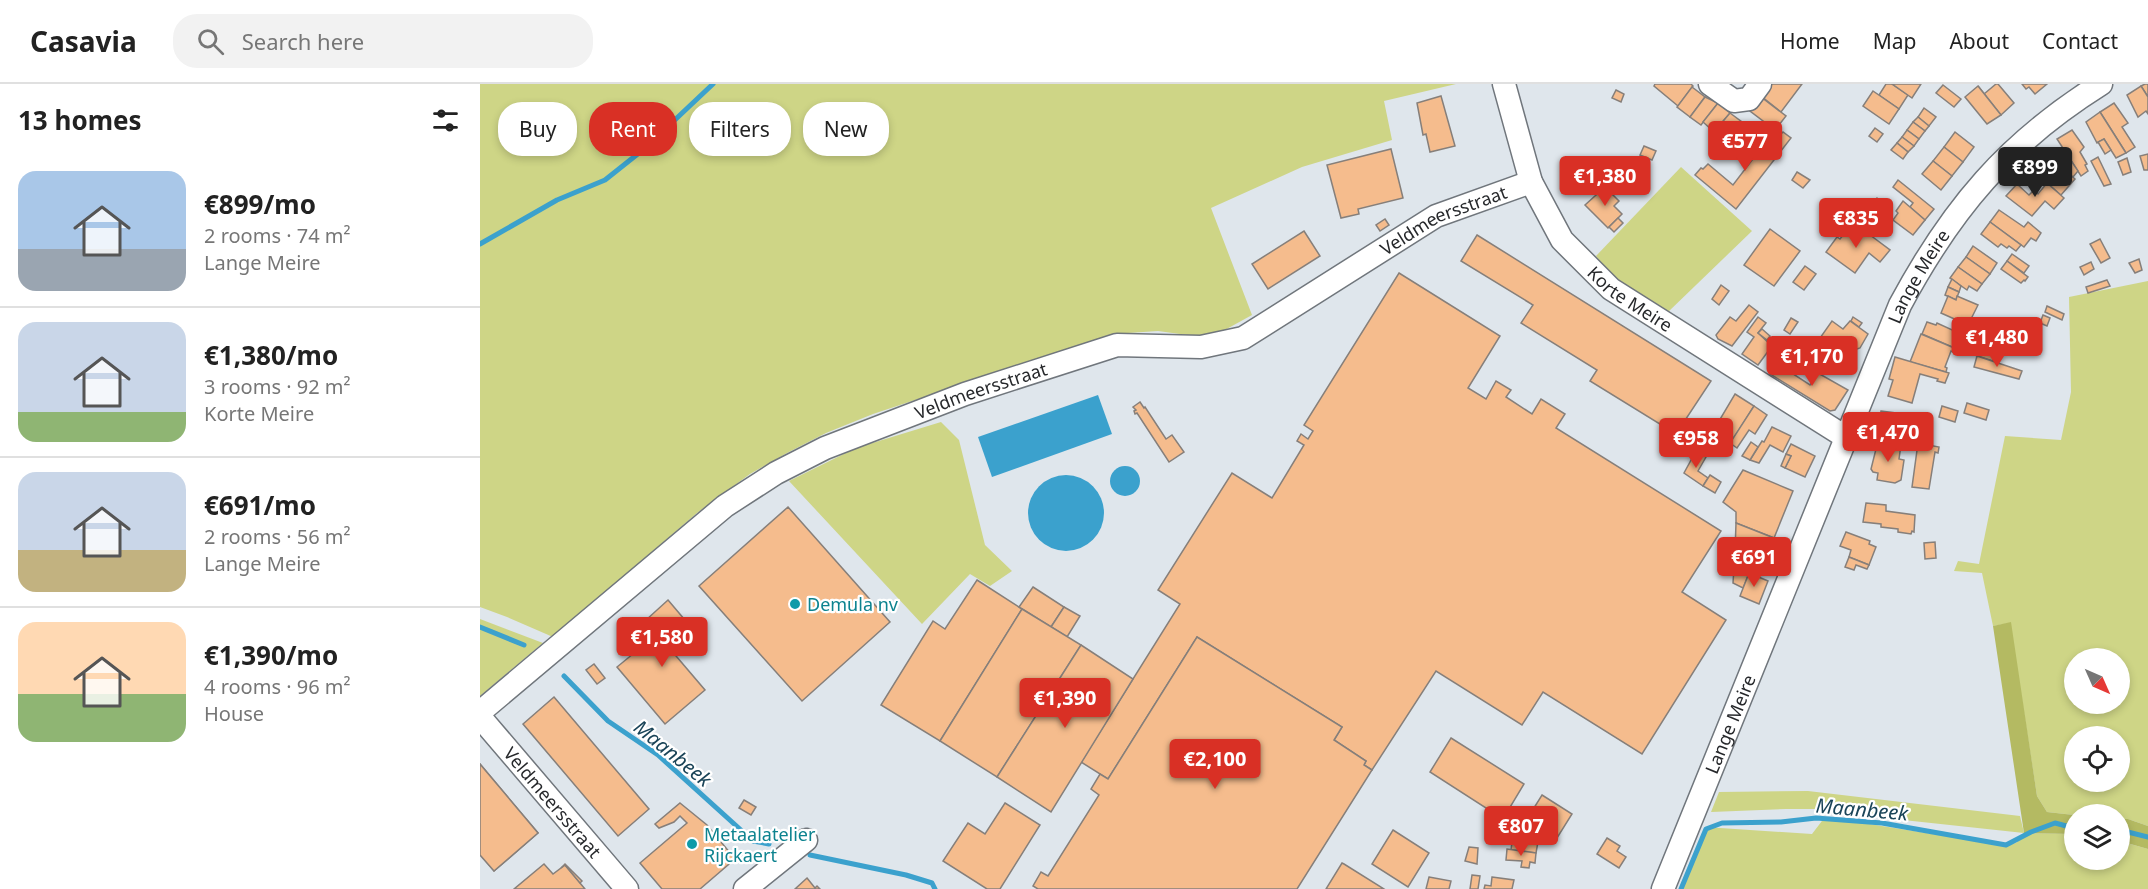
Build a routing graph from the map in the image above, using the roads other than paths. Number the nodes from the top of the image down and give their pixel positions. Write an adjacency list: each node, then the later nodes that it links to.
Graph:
1 (1504, 84): 5 (street, Korte Meire)
2 (1710, 84): 3 (street)
3 (1760, 84)
4 (2101, 84): 6 (street, Lange Meire)
5 (1531, 182): 6 (street, Korte Meire); 7 (street, Veldmeersstraat)
6 (1847, 438): 12 (street, Lange Meire)
7 (480, 712)
8 (480, 717): 10 (street, Veldmeersstraat)
9 (806, 840): 11 (street)
10 (627, 889)
11 (746, 889)
12 (1663, 889)

